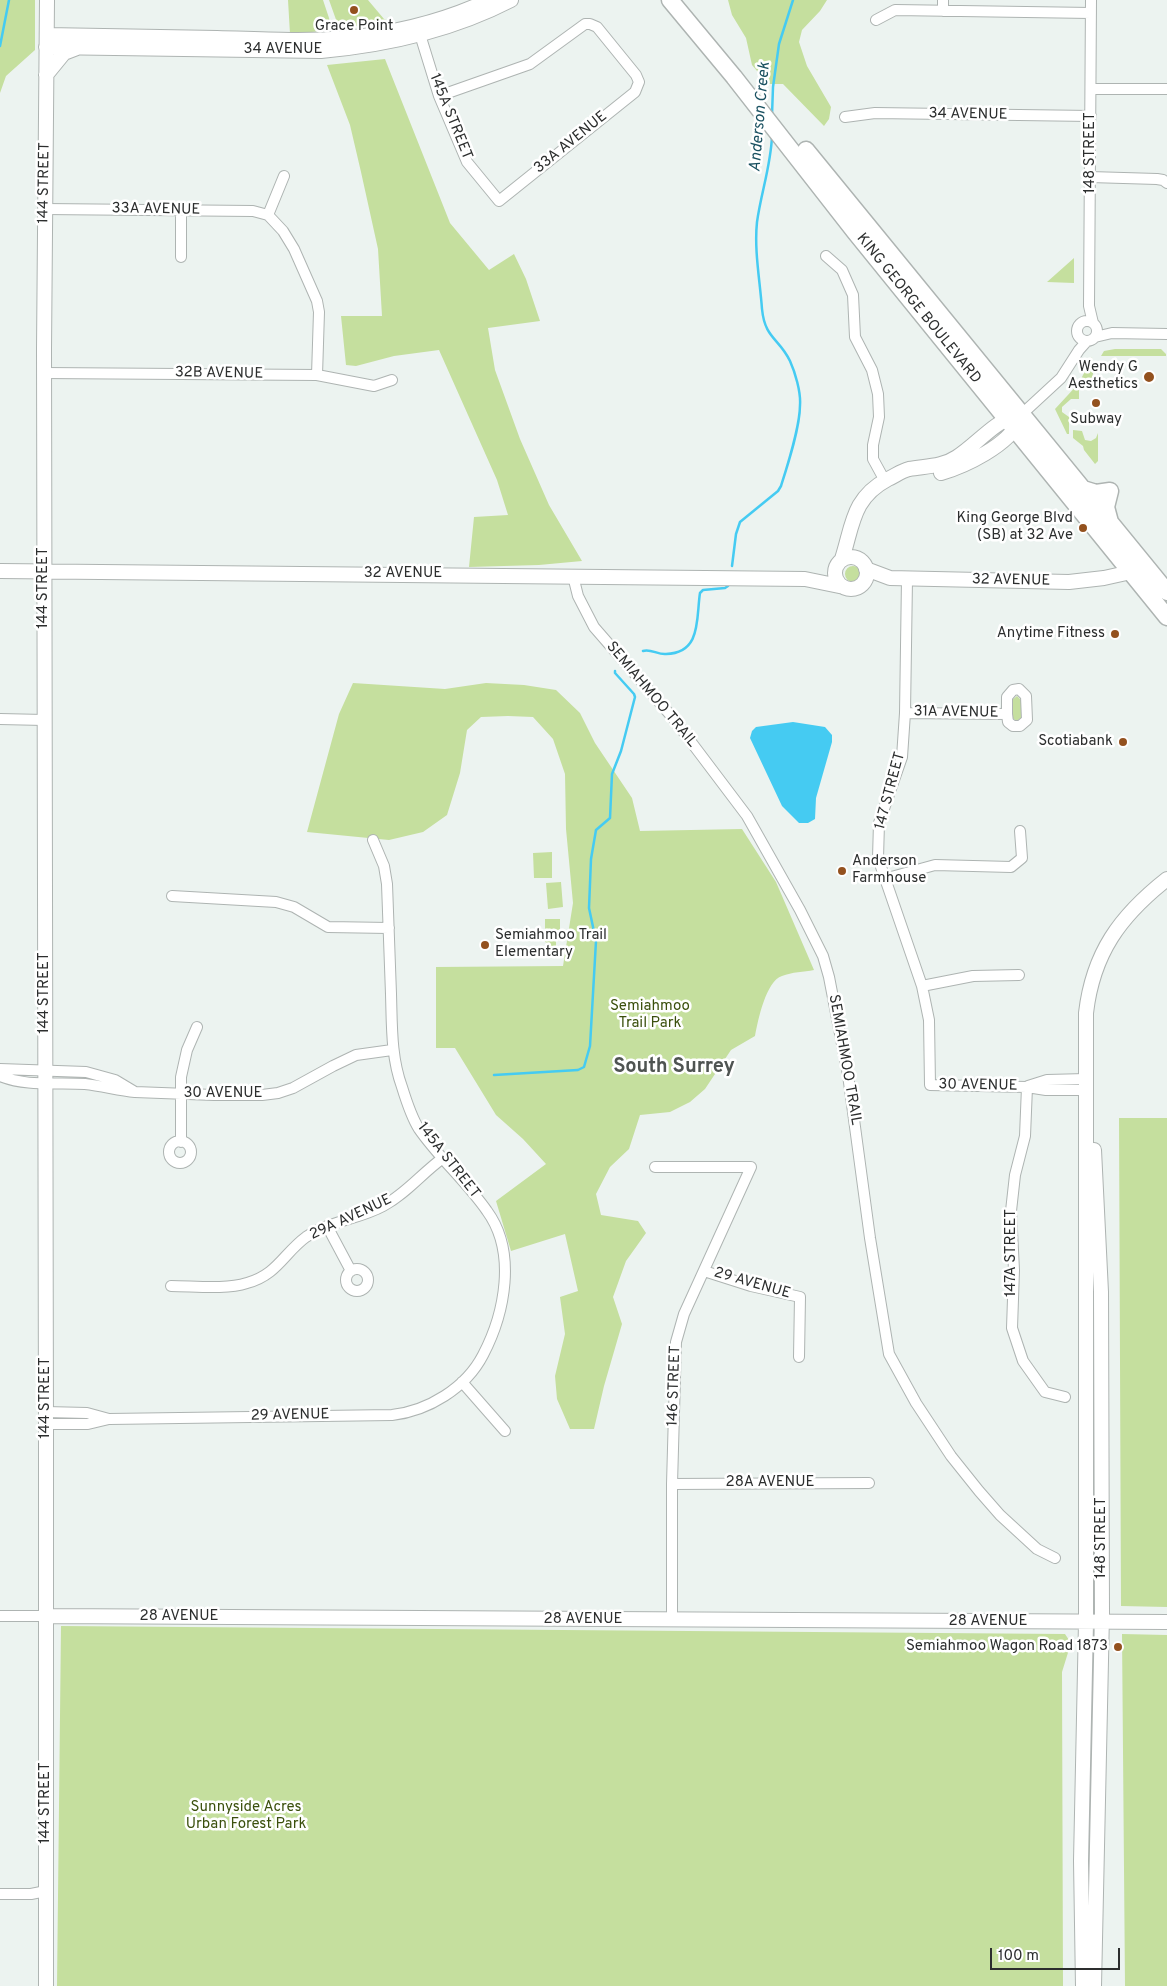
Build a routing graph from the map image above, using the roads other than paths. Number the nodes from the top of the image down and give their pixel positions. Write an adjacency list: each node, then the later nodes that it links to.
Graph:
1 (47, 0): 12 (street, 144 STREET)
2 (489, 0): 11 (street, 34 AVENUE)
3 (511, 0): 11 (street, 34 AVENUE)
4 (670, 0): 18 (main road, KING GEORGE BOULEVARD)
5 (683, 0): 18 (main road, KING GEORGE BOULEVARD)
6 (943, 0): 8 (street)
7 (1091, 0): 9 (street, 148 STREET)
8 (943, 11): 9 (street); 10 (street)
9 (1091, 13): 15 (street, 148 STREET)
10 (876, 20)
11 (419, 30): 12 (street, 34 AVENUE); 13 (street, 34 AVENUE); 17 (street, 145A STREET)
12 (46, 41): 13 (street, 34 AVENUE); 14 (street, 144 STREET)
13 (80, 47): 14 (street)
14 (46, 75): 25 (street, 144 STREET)
15 (1091, 89): 16 (street); 19 (street, 148 STREET)
16 (1167, 89)
17 (439, 96): 24 (street, 145A STREET); 24 (street, 33A AVENUE)
18 (770, 111): 37 (main road, KING GEORGE BOULEVARD); 38 (main road, KING GEORGE BOULEVARD)
19 (1091, 116): 20 (street, 34 AVENUE); 22 (street, 148 STREET)
20 (845, 118)
21 (284, 176): 27 (street)
22 (1090, 178): 23 (street); 30 (street, 148 STREET)
23 (1166, 182)
24 (499, 201)
25 (44, 209): 26 (street, 33A AVENUE); 34 (street, 144 STREET)
26 (182, 211): 27 (street, 33A AVENUE); 29 (street)
27 (268, 215): 35 (street)
28 (826, 256): 39 (street)
29 (181, 257)
30 (1091, 323): 31 (street); 33 (street); 33 (street)
31 (1112, 333): 32 (street); 33 (street)
32 (1167, 334)
33 (1087, 338): 37 (street)
34 (44, 373): 35 (street, 32B AVENUE); 44 (street, 144 STREET)
35 (317, 375): 36 (street, 32B AVENUE)
36 (392, 380)
37 (1022, 414): 38 (street); 52 (main road, KING GEORGE BOULEVARD)
38 (1010, 424): 39 (street); 45 (main road, KING GEORGE BOULEVARD)
39 (889, 479): 40 (street)
40 (857, 512): 41 (street); 42 (street)
41 (839, 562): 42 (street); 48 (street, 32 AVENUE); 51 (street)
42 (863, 564): 47 (street, 32 AVENUE); 50 (street)
43 (0, 572): 44 (street, 32 AVENUE)
44 (44, 572): 46 (street, 32 AVENUE); 58 (street, 144 STREET)
45 (1131, 572): 49 (street, 32 AVENUE); 53 (main road); 54 (main road, KING GEORGE BOULEVARD)
46 (573, 576): 48 (street, 32 AVENUE); 95 (street, SEMIAHMOO TRAIL)
47 (890, 578): 49 (street, 32 AVENUE); 50 (street, 32 AVENUE)
48 (805, 579): 51 (street, 32 AVENUE)
49 (907, 579): 55 (street, 147 STREET)
50 (862, 584): 51 (street)
51 (844, 587)
52 (1167, 592)
53 (1167, 602)
54 (1167, 617)
55 (905, 713): 56 (street, 31A AVENUE); 62 (street, 147 STREET)
56 (1007, 714)
57 (0, 719): 58 (street)
58 (44, 720): 74 (street, 144 STREET)
59 (1020, 831): 62 (street)
60 (373, 840): 66 (street, 145A STREET)
61 (1167, 879): 65 (street, 148 STREET)
62 (884, 880): 68 (street, 147 STREET)
63 (1167, 887): 65 (street, 148 STREET)
64 (172, 896): 66 (street)
65 (1127, 916): 77 (street, 148 STREET)
66 (389, 928): 70 (street, 145A STREET)
67 (1019, 975): 68 (street)
68 (922, 986): 76 (street, 147 STREET)
69 (197, 1027): 80 (street)
70 (392, 1050): 80 (street, 30 AVENUE); 82 (street, 145A STREET)
71 (0, 1069): 74 (street, 30 AVENUE)
72 (93, 1073): 74 (street, 30 AVENUE); 75 (street); 79 (street, 30 AVENUE)
73 (0, 1076): 74 (street, 30 AVENUE)
74 (45, 1077): 75 (street, 30 AVENUE); 91 (street, 144 STREET)
75 (92, 1085): 79 (street, 30 AVENUE)
76 (930, 1085): 78 (street, 30 AVENUE)
77 (1086, 1085): 78 (street, 30 AVENUE); 99 (street, 148 STREET); 100 (street, 148 STREET)
78 (1027, 1087): 90 (street, 147A STREET)
79 (135, 1092): 80 (street, 30 AVENUE)
80 (180, 1095): 81 (street)
81 (180, 1142)
82 (443, 1158): 84 (street, 29A AVENUE); 89 (street, 145A STREET)
83 (655, 1167): 85 (street, 146 STREET)
84 (327, 1226): 86 (street); 87 (street, 29A AVENUE)
85 (704, 1270): 88 (street, 29 AVENUE); 94 (street, 146 STREET)
86 (351, 1271)
87 (171, 1286)
88 (799, 1357)
89 (462, 1382): 91 (street, 29 AVENUE); 92 (street)
90 (1065, 1397)
91 (46, 1418): 97 (street, 144 STREET)
92 (506, 1431)
93 (869, 1483): 94 (street, 28A AVENUE)
94 (672, 1484): 98 (street, 146 STREET)
95 (1055, 1558)
96 (0, 1616): 97 (street, 28 AVENUE)
97 (46, 1616): 98 (street, 28 AVENUE); 102 (street, 144 STREET)
98 (672, 1620): 99 (street, 28 AVENUE)
99 (1086, 1622): 100 (street, 28 AVENUE); 105 (street, 148 STREET)
100 (1102, 1622): 101 (street, 28 AVENUE); 106 (street, 148 STREET)
101 (1167, 1622)
102 (46, 1891): 103 (street); 104 (street, 144 STREET)
103 (0, 1894)
104 (46, 1986)
105 (1083, 1986)
106 (1094, 1986)

